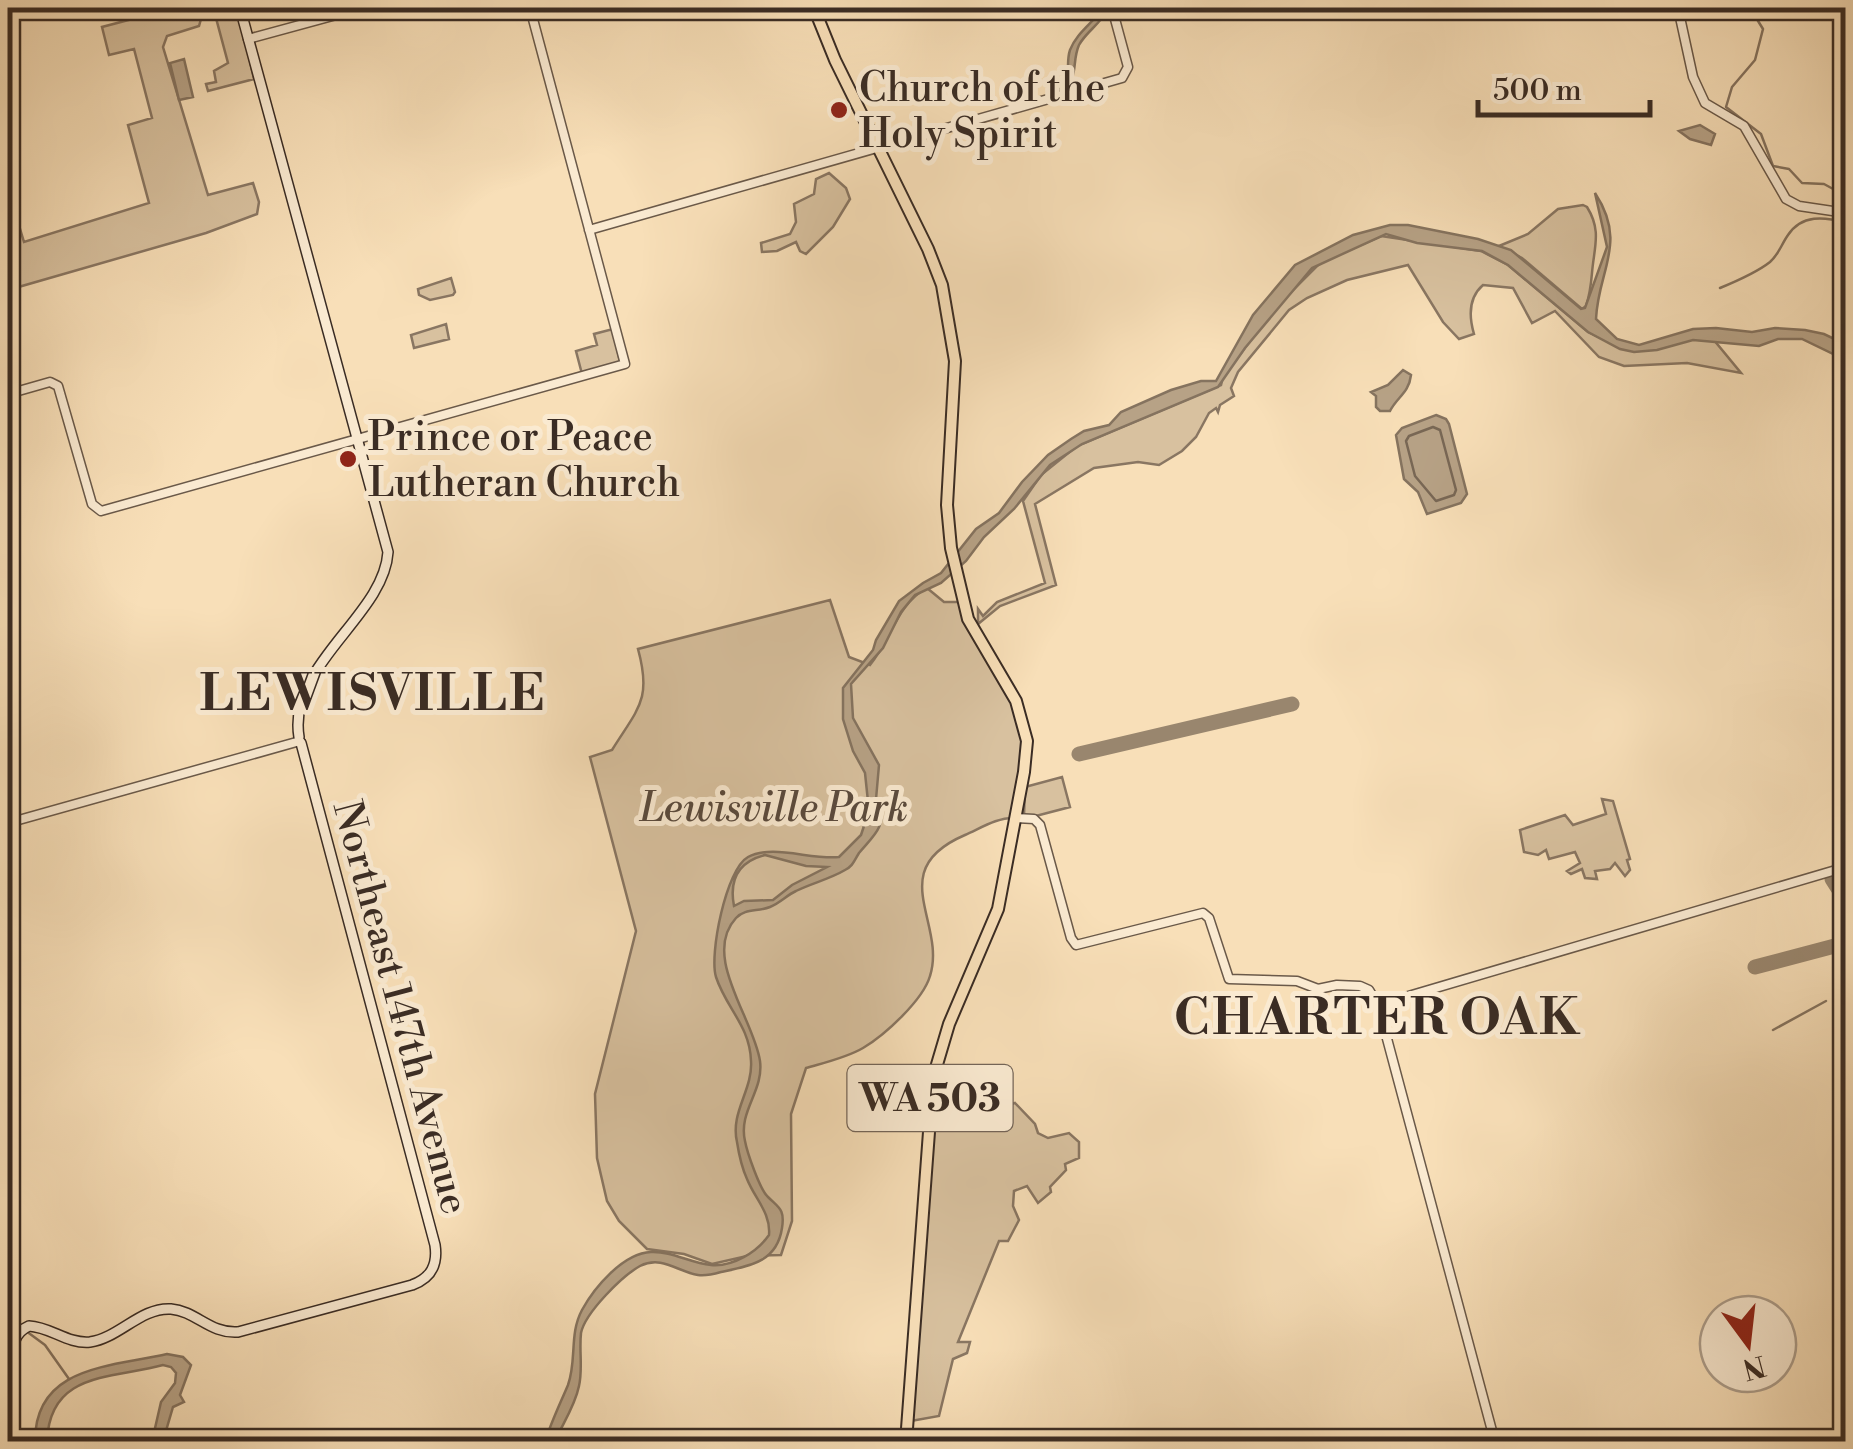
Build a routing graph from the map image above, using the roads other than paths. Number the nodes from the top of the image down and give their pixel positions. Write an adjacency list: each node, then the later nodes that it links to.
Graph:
1 (17, 8): 8 (street)
2 (240, 8): 9 (main road)
3 (362, 8): 9 (street)
4 (530, 8): 12 (street)
5 (814, 8): 10 (main road, WA 503)
6 (1112, 8): 10 (street)
7 (1678, 8): 11 (street)
8 (8, 19)
9 (248, 39): 14 (main road)
10 (877, 146): 12 (street); 16 (main road, WA 503)
11 (1846, 213)
12 (589, 230): 14 (street)
13 (8, 394): 14 (street)
14 (358, 440): 15 (main road)
15 (300, 741): 17 (street); 20 (main road, Northeast 147th Avenue)
16 (1016, 818): 19 (street); 21 (main road, WA 503)
17 (8, 823)
18 (1846, 867): 19 (street)
19 (1378, 1005): 22 (street)
20 (8, 1378)
21 (906, 1442)
22 (1495, 1442)

